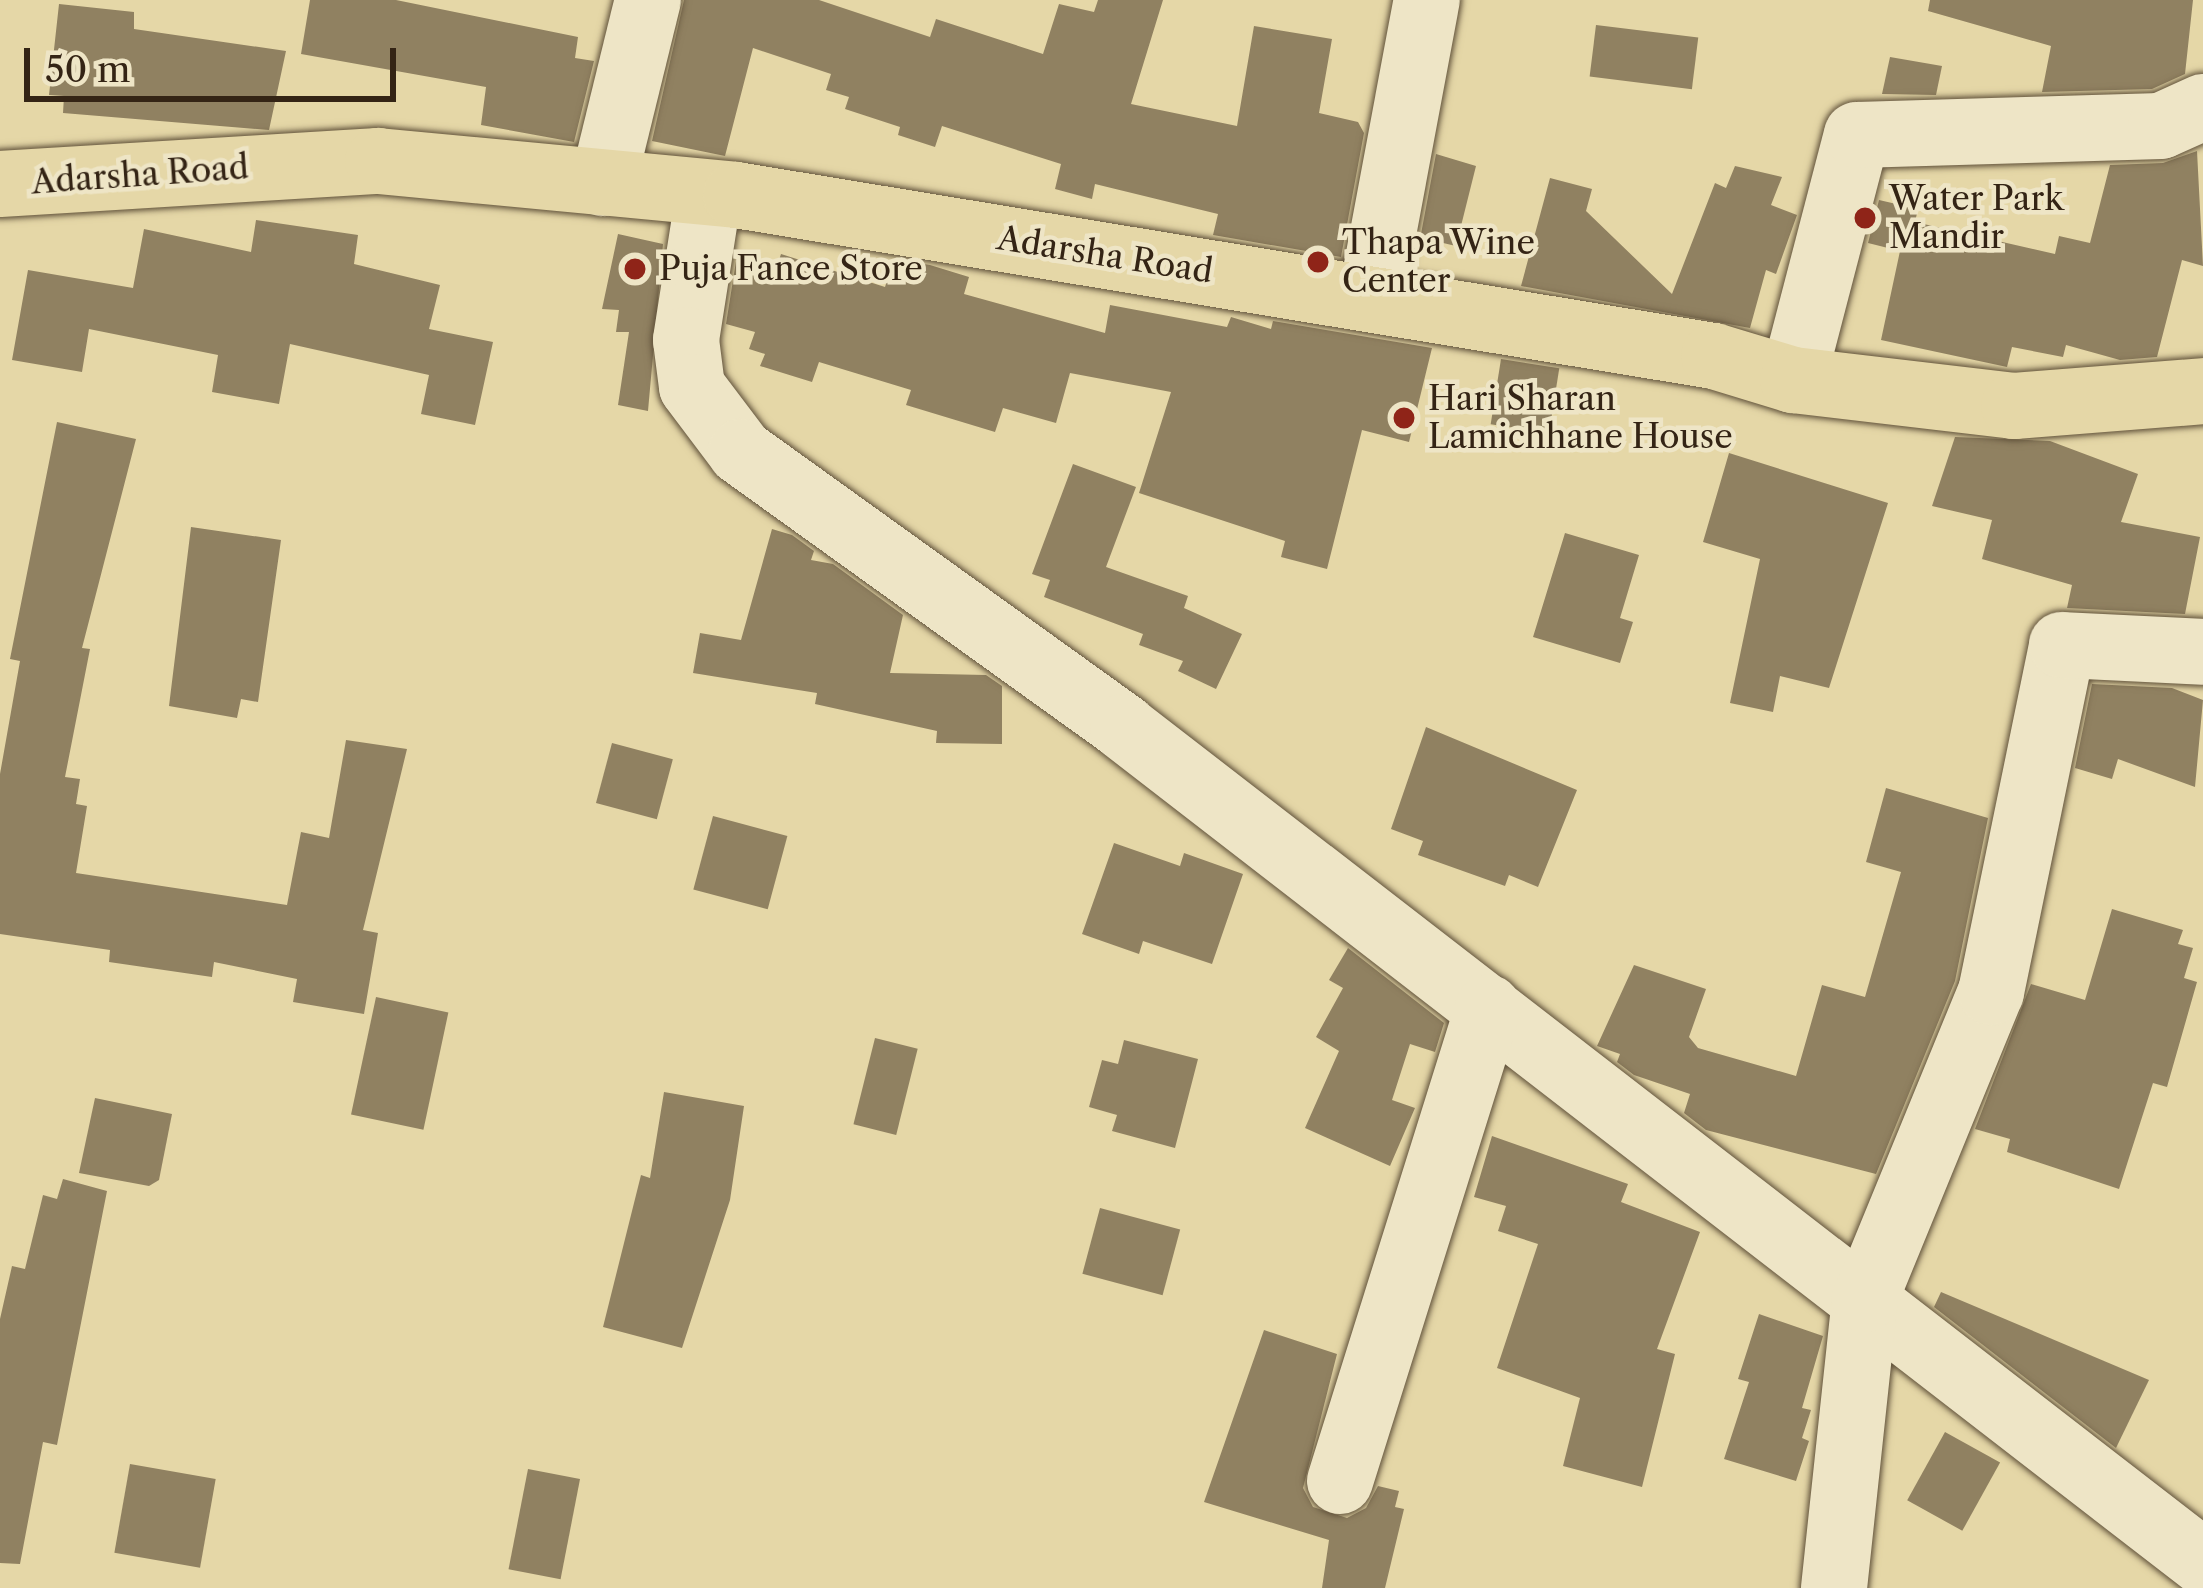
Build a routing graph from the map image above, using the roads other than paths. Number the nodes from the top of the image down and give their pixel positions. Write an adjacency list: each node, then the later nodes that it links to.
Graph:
1 (648, 0): 4 (street)
2 (1426, 0): 7 (street)
3 (2203, 107): 8 (street)
4 (603, 183): 5 (main road, Adarsha Road); 6 (main road, Adarsha Road)
5 (0, 184)
6 (709, 193): 7 (main road, Adarsha Road); 11 (street)
7 (1371, 298): 8 (main road, Adarsha Road)
8 (1793, 380): 9 (main road, Adarsha Road)
9 (2203, 391)
10 (2203, 652): 12 (street)
11 (1488, 1009): 12 (street); 13 (street)
12 (1864, 1299): 14 (street); 15 (street)
13 (1340, 1481)
14 (2203, 1562)
15 (1834, 1588)

